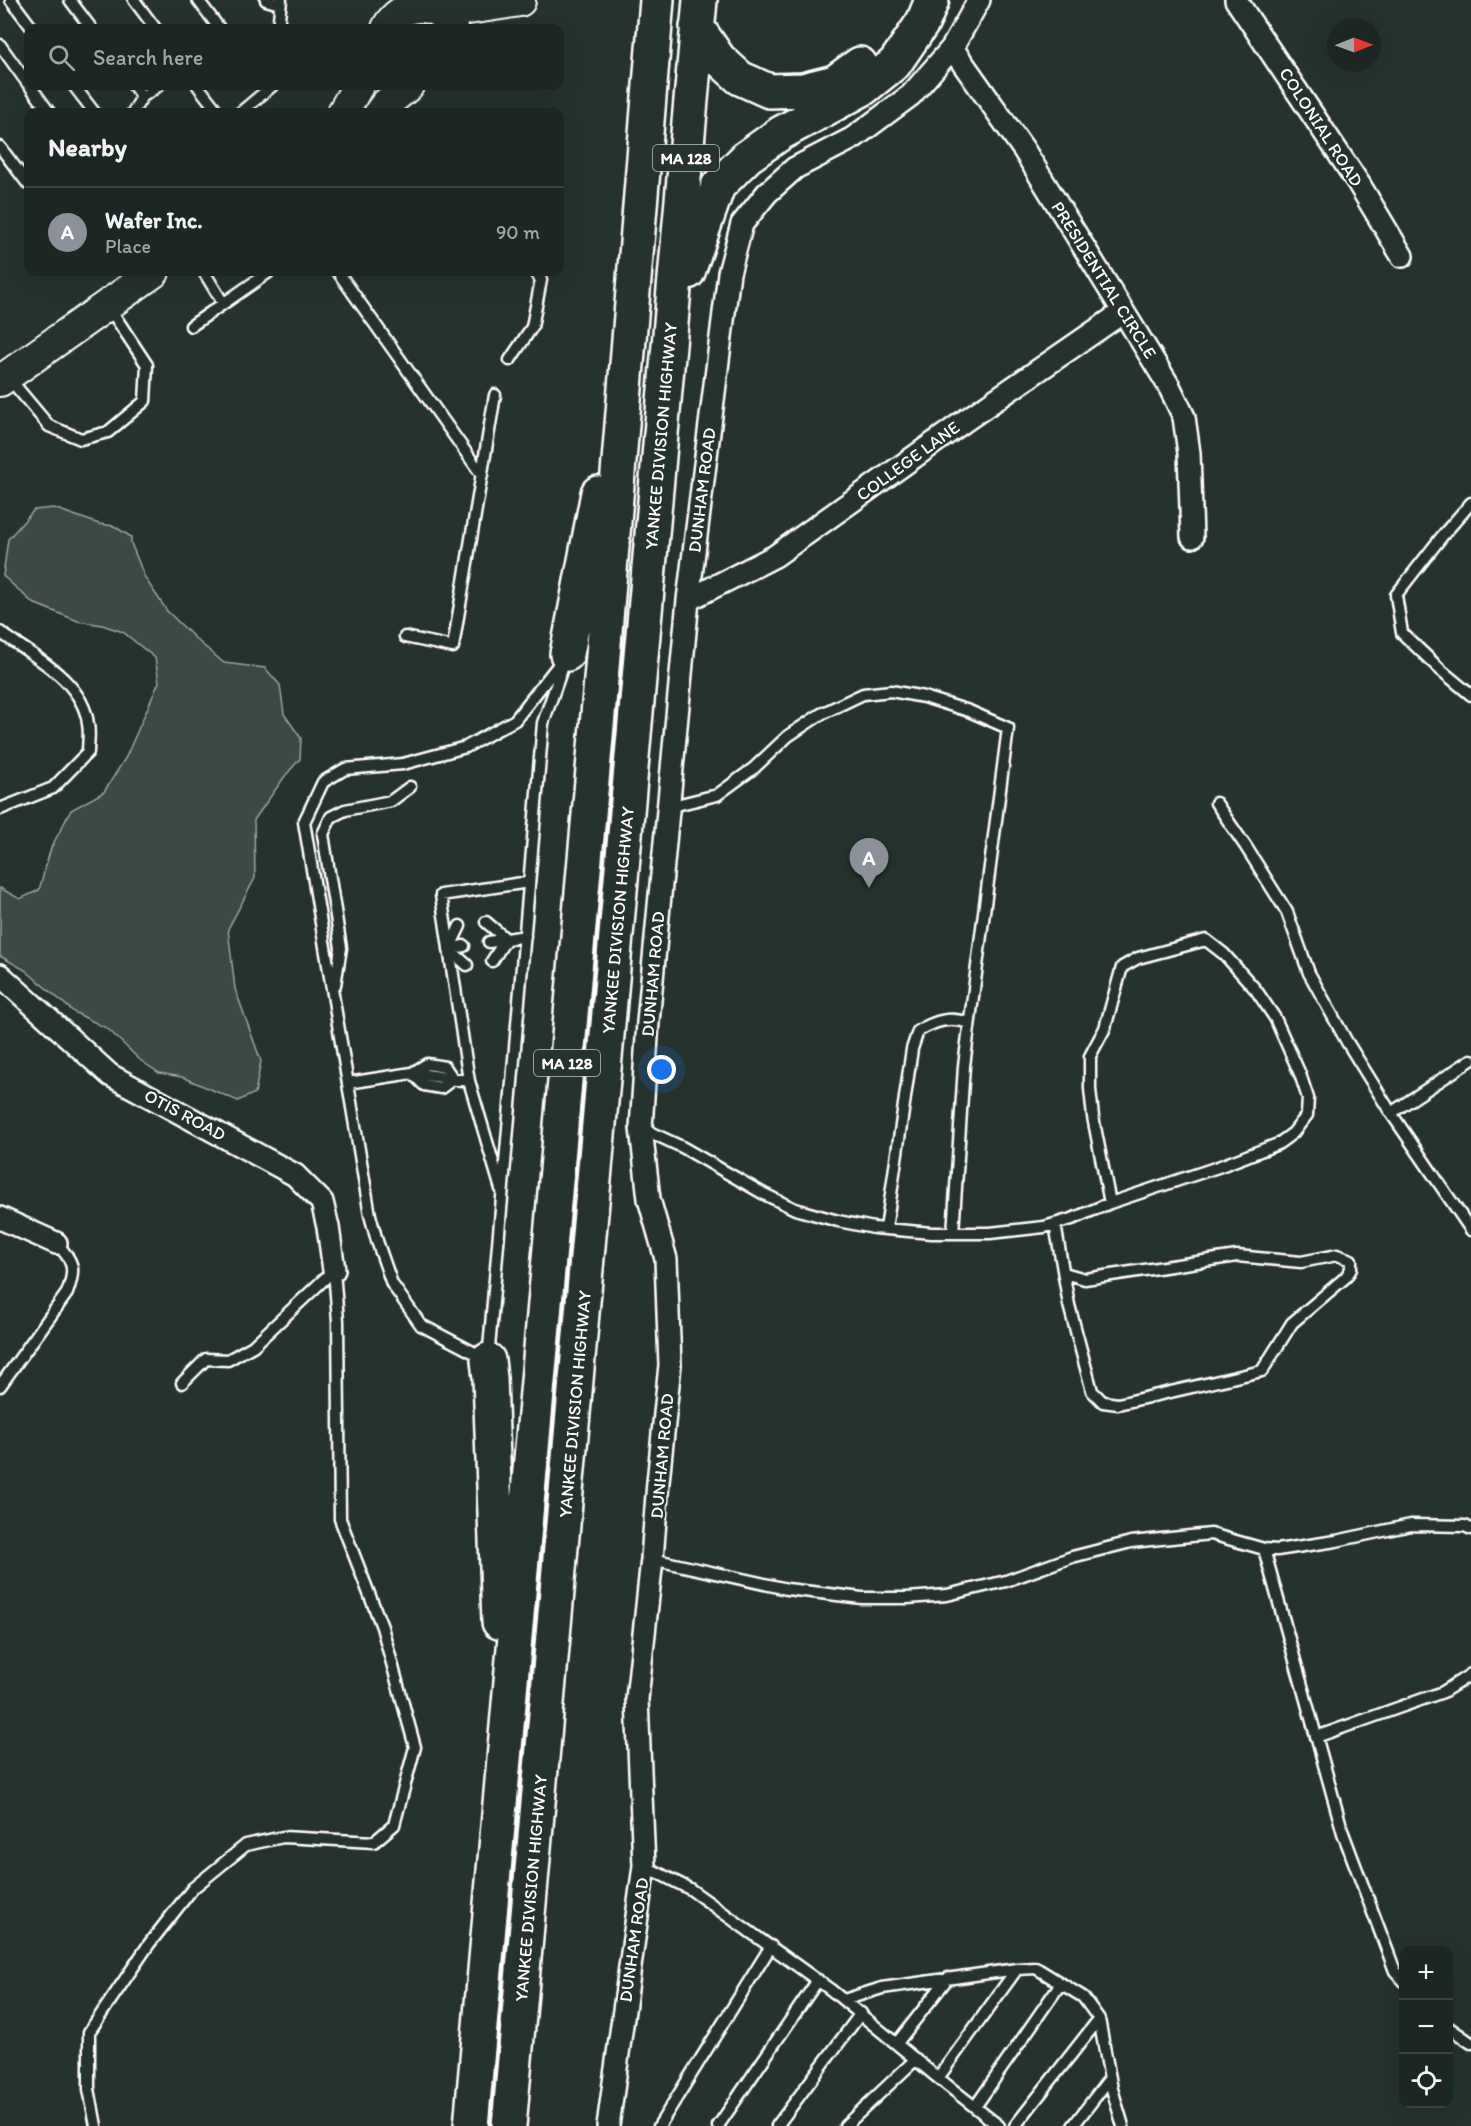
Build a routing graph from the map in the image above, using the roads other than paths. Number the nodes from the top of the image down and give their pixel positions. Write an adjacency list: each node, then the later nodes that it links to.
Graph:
1 (11, 0): 16 (lane)
2 (70, 0): 17 (lane)
3 (134, 0): 18 (lane)
4 (198, 0): 19 (lane)
5 (266, 0): 12 (lane)
6 (521, 0): 13 (main road); 21 (main road)
7 (657, 0): 41 (highway, MA 128)
8 (915, 0): 14 (highway)
9 (932, 0): 53 (highway)
10 (979, 0): 23 (street, DUNHAM ROAD)
11 (1236, 0): 44 (street, COLONIAL ROAD)
12 (281, 2): 20 (lane)
13 (440, 13): 15 (main road)
14 (699, 14): 53 (highway, YANKEE DIVISION HIGHWAY / MA 128)
15 (389, 16)
16 (29, 24)
17 (88, 24)
18 (152, 24)
19 (216, 24)
20 (278, 24)
21 (494, 24)
22 (0, 45): 24 (lane)
23 (952, 48): 52 (street, PRESIDENTIAL CIRCLE); 61 (street, DUNHAM ROAD)
24 (24, 78)
25 (33, 90): 34 (lane)
26 (77, 90): 35 (lane)
27 (137, 90): 33 (lane)
28 (152, 90): 33 (lane)
29 (201, 90): 37 (lane)
30 (263, 90): 38 (lane)
31 (356, 90): 39 (main road)
32 (403, 90): 40 (main road)
33 (142, 97): 36 (lane)
34 (46, 108)
35 (91, 108)
36 (135, 108)
37 (215, 108)
38 (245, 108)
39 (345, 108)
40 (383, 108)
41 (646, 129): 64 (highway); 108 (highway, MA 128)
42 (0, 147): 43 (lane)
43 (24, 179)
44 (1402, 256)
45 (144, 276): 51 (main road)
46 (206, 276): 50 (lane)
47 (263, 276): 50 (lane)
48 (341, 276): 58 (lane)
49 (538, 276): 55 (lane)
50 (223, 303): 54 (lane)
51 (108, 305): 56 (main road); 56 (lane)
52 (1123, 312): 60 (street, PRESIDENTIAL CIRCLE); 61 (street, COLLEGE LANE)
53 (672, 316): 128 (highway, YANKEE DIVISION HIGHWAY / MA 128)
54 (191, 326)
55 (510, 360)
56 (4, 379)
57 (495, 395): 58 (lane)
58 (482, 475): 63 (lane)
59 (1471, 503): 65 (lane)
60 (1192, 537)
61 (688, 600): 68 (street, DUNHAM ROAD)
62 (0, 632): 69 (lane)
63 (405, 637)
64 (567, 654): 70 (lane); 81 (lane)
65 (1471, 695)
66 (410, 787): 81 (lane)
67 (1216, 803): 88 (lane)
68 (668, 807): 82 (lane); 89 (street, DUNHAM ROAD)
69 (0, 809)
70 (529, 882): 73 (lane); 77 (lane)
71 (486, 922): 74 (lane)
72 (460, 926): 77 (lane)
73 (525, 936): 74 (lane); 90 (lane)
74 (507, 939): 75 (lane); 78 (lane)
75 (489, 942)
76 (464, 946): 77 (lane)
77 (449, 949): 79 (lane); 86 (lane)
78 (492, 961)
79 (467, 965)
80 (0, 975): 98 (street, OTIS ROAD)
81 (333, 994): 87 (lane)
82 (969, 1023): 94 (lane); 96 (lane)
83 (1471, 1060): 88 (lane)
84 (411, 1073): 85 (lane); 85 (lane); 87 (lane)
85 (453, 1079): 86 (lane)
86 (468, 1081): 90 (lane)
87 (348, 1083): 100 (lane)
88 (1391, 1113): 95 (lane)
89 (641, 1128): 94 (lane); 105 (street, DUNHAM ROAD)
90 (502, 1195): 100 (lane)
91 (1110, 1203): 91 (lane); 93 (lane)
92 (0, 1218): 97 (street)
93 (1054, 1224): 96 (lane); 99 (lane)
94 (886, 1229): 96 (lane)
95 (1471, 1230)
96 (953, 1233)
97 (56, 1243): 102 (lane)
98 (334, 1270): 101 (lane); 126 (lane)
99 (1064, 1273): 99 (lane)
100 (488, 1360): 108 (highway)
101 (182, 1383)
102 (0, 1386)
103 (1471, 1529): 104 (lane)
104 (1264, 1549): 105 (lane); 107 (lane)
105 (652, 1559): 109 (street, DUNHAM ROAD)
106 (1471, 1674): 107 (lane)
107 (1316, 1737): 112 (lane)
108 (503, 1764): 127 (highway, MA 128)
109 (644, 1866): 110 (lane); 129 (street, DUNHAM ROAD)
110 (771, 1947): 114 (lane); 130 (lane)
111 (1017, 1969): 113 (lane); 115 (lane); 123 (lane)
112 (1399, 1975)
113 (948, 1978): 116 (lane); 120 (lane)
114 (818, 1980): 116 (lane); 131 (lane)
115 (1060, 1983): 118 (lane); 125 (lane)
116 (844, 2000): 117 (lane)
117 (861, 2013): 120 (lane); 132 (lane)
118 (1099, 2019): 124 (lane); 135 (lane)
119 (1453, 2030): 121 (lane)
120 (897, 2043): 122 (lane)
121 (1471, 2043)
122 (916, 2059): 123 (lane); 133 (lane)
123 (938, 2078): 125 (lane)
124 (1110, 2078): 136 (lane); 137 (lane)
125 (975, 2107): 134 (lane)
126 (96, 2126)
127 (471, 2126)
128 (509, 2126)
129 (608, 2126)
130 (659, 2126)
131 (718, 2126)
132 (777, 2126)
133 (845, 2126)
134 (999, 2126)
135 (1016, 2126)
136 (1072, 2126)
137 (1123, 2126)

